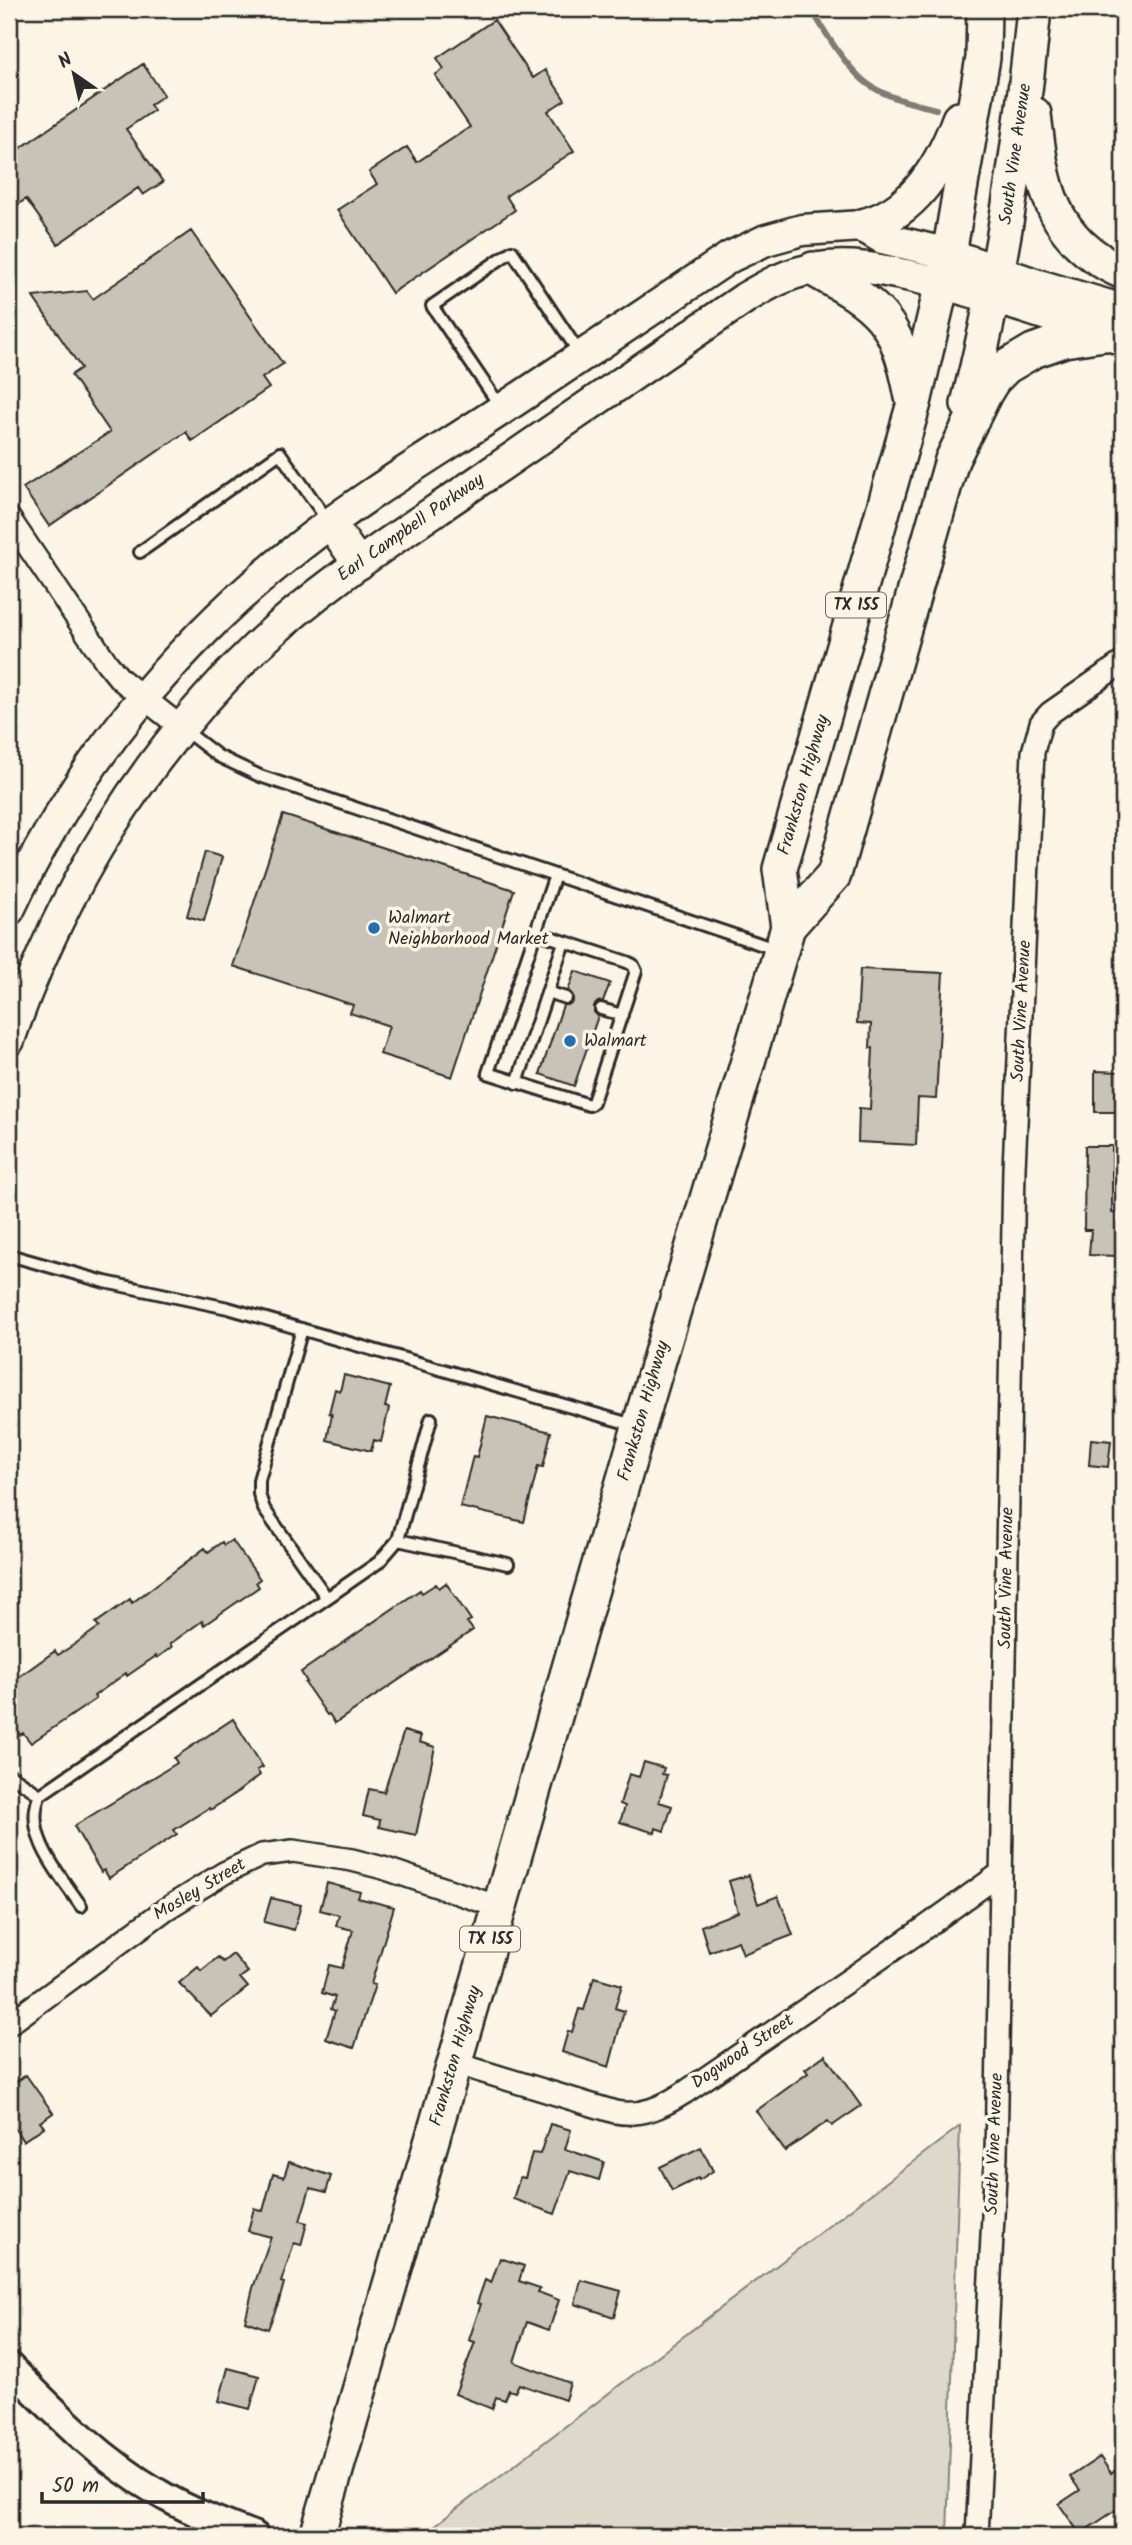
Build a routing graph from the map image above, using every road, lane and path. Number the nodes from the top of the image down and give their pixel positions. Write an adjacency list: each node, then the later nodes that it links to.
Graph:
1 (984, 9): 3 (main road, TX 155)
2 (1034, 9): 4 (main road, South Vine Avenue / TX 155)
3 (983, 58): 5 (main road); 7 (main road, TX 155)
4 (1029, 61): 8 (main road); 9 (main road, South Vine Avenue / TX 155)
5 (862, 226): 7 (main road, Earl Campbell Parkway); 11 (main road, Earl Campbell Parkway)
6 (813, 269): 7 (main road, Earl Campbell Parkway); 12 (main road, Earl Campbell Parkway); 13 (main road)
7 (945, 269): 9 (main road, Earl Campbell Parkway); 13 (main road, Frankston Highway / TX 155)
8 (1123, 272)
9 (996, 285): 10 (main road, Earl Campbell Parkway); 17 (main road, TX 155)
10 (1117, 328): 17 (main road)
11 (582, 356): 12 (main road); 14 (main road, Earl Campbell Parkway); 14 (lane)
12 (605, 394): 16 (main road, Earl Campbell Parkway)
13 (914, 403): 29 (main road, Frankston Highway / TX 155)
14 (502, 409): 15 (main road, Earl Campbell Parkway); 16 (main road)
15 (456, 439): 18 (main road); 20 (main road, Earl Campbell Parkway)
16 (531, 445): 18 (main road, Earl Campbell Parkway)
17 (952, 460): 29 (main road, TX 155)
18 (482, 479): 22 (main road, Earl Campbell Parkway)
19 (9, 518): 24 (street)
20 (330, 523): 21 (lane); 22 (main road); 24 (main road, Earl Campbell Parkway)
21 (140, 552)
22 (359, 564): 25 (main road, Earl Campbell Parkway)
23 (1123, 662): 46 (street, South Vine Avenue)
24 (142, 697): 25 (street); 27 (main road, Earl Campbell Parkway)
25 (183, 729): 26 (lane); 35 (main road, Earl Campbell Parkway)
26 (555, 875): 28 (lane); 29 (lane)
27 (9, 910)
28 (535, 932): 30 (lane); 36 (lane)
29 (784, 939): 40 (main road, Frankston Highway / TX 155)
30 (564, 942): 31 (lane); 34 (lane)
31 (547, 992): 32 (lane); 36 (lane)
32 (566, 998)
33 (601, 1009): 34 (lane)
34 (622, 1015): 36 (lane)
35 (9, 1040)
36 (517, 1083)
37 (9, 1255): 38 (lane)
38 (302, 1329): 40 (lane); 43 (lane)
39 (432, 1419): 41 (lane)
40 (639, 1427): 48 (main road, Frankston Highway / TX 155)
41 (398, 1540): 42 (lane); 43 (lane)
42 (508, 1564)
43 (327, 1598): 45 (lane)
44 (9, 1774): 45 (lane)
45 (40, 1796): 47 (lane)
46 (1001, 1872): 50 (street, Dogwood Street); 54 (street, South Vine Avenue)
47 (81, 1906)
48 (499, 1907): 49 (street, Mosley Street); 50 (main road, Frankston Highway / TX 155)
49 (9, 2024)
50 (454, 2063): 53 (main road, Frankston Highway / TX 155)
51 (9, 2366): 52 (street)
52 (255, 2536)
53 (317, 2536)
54 (977, 2536)

